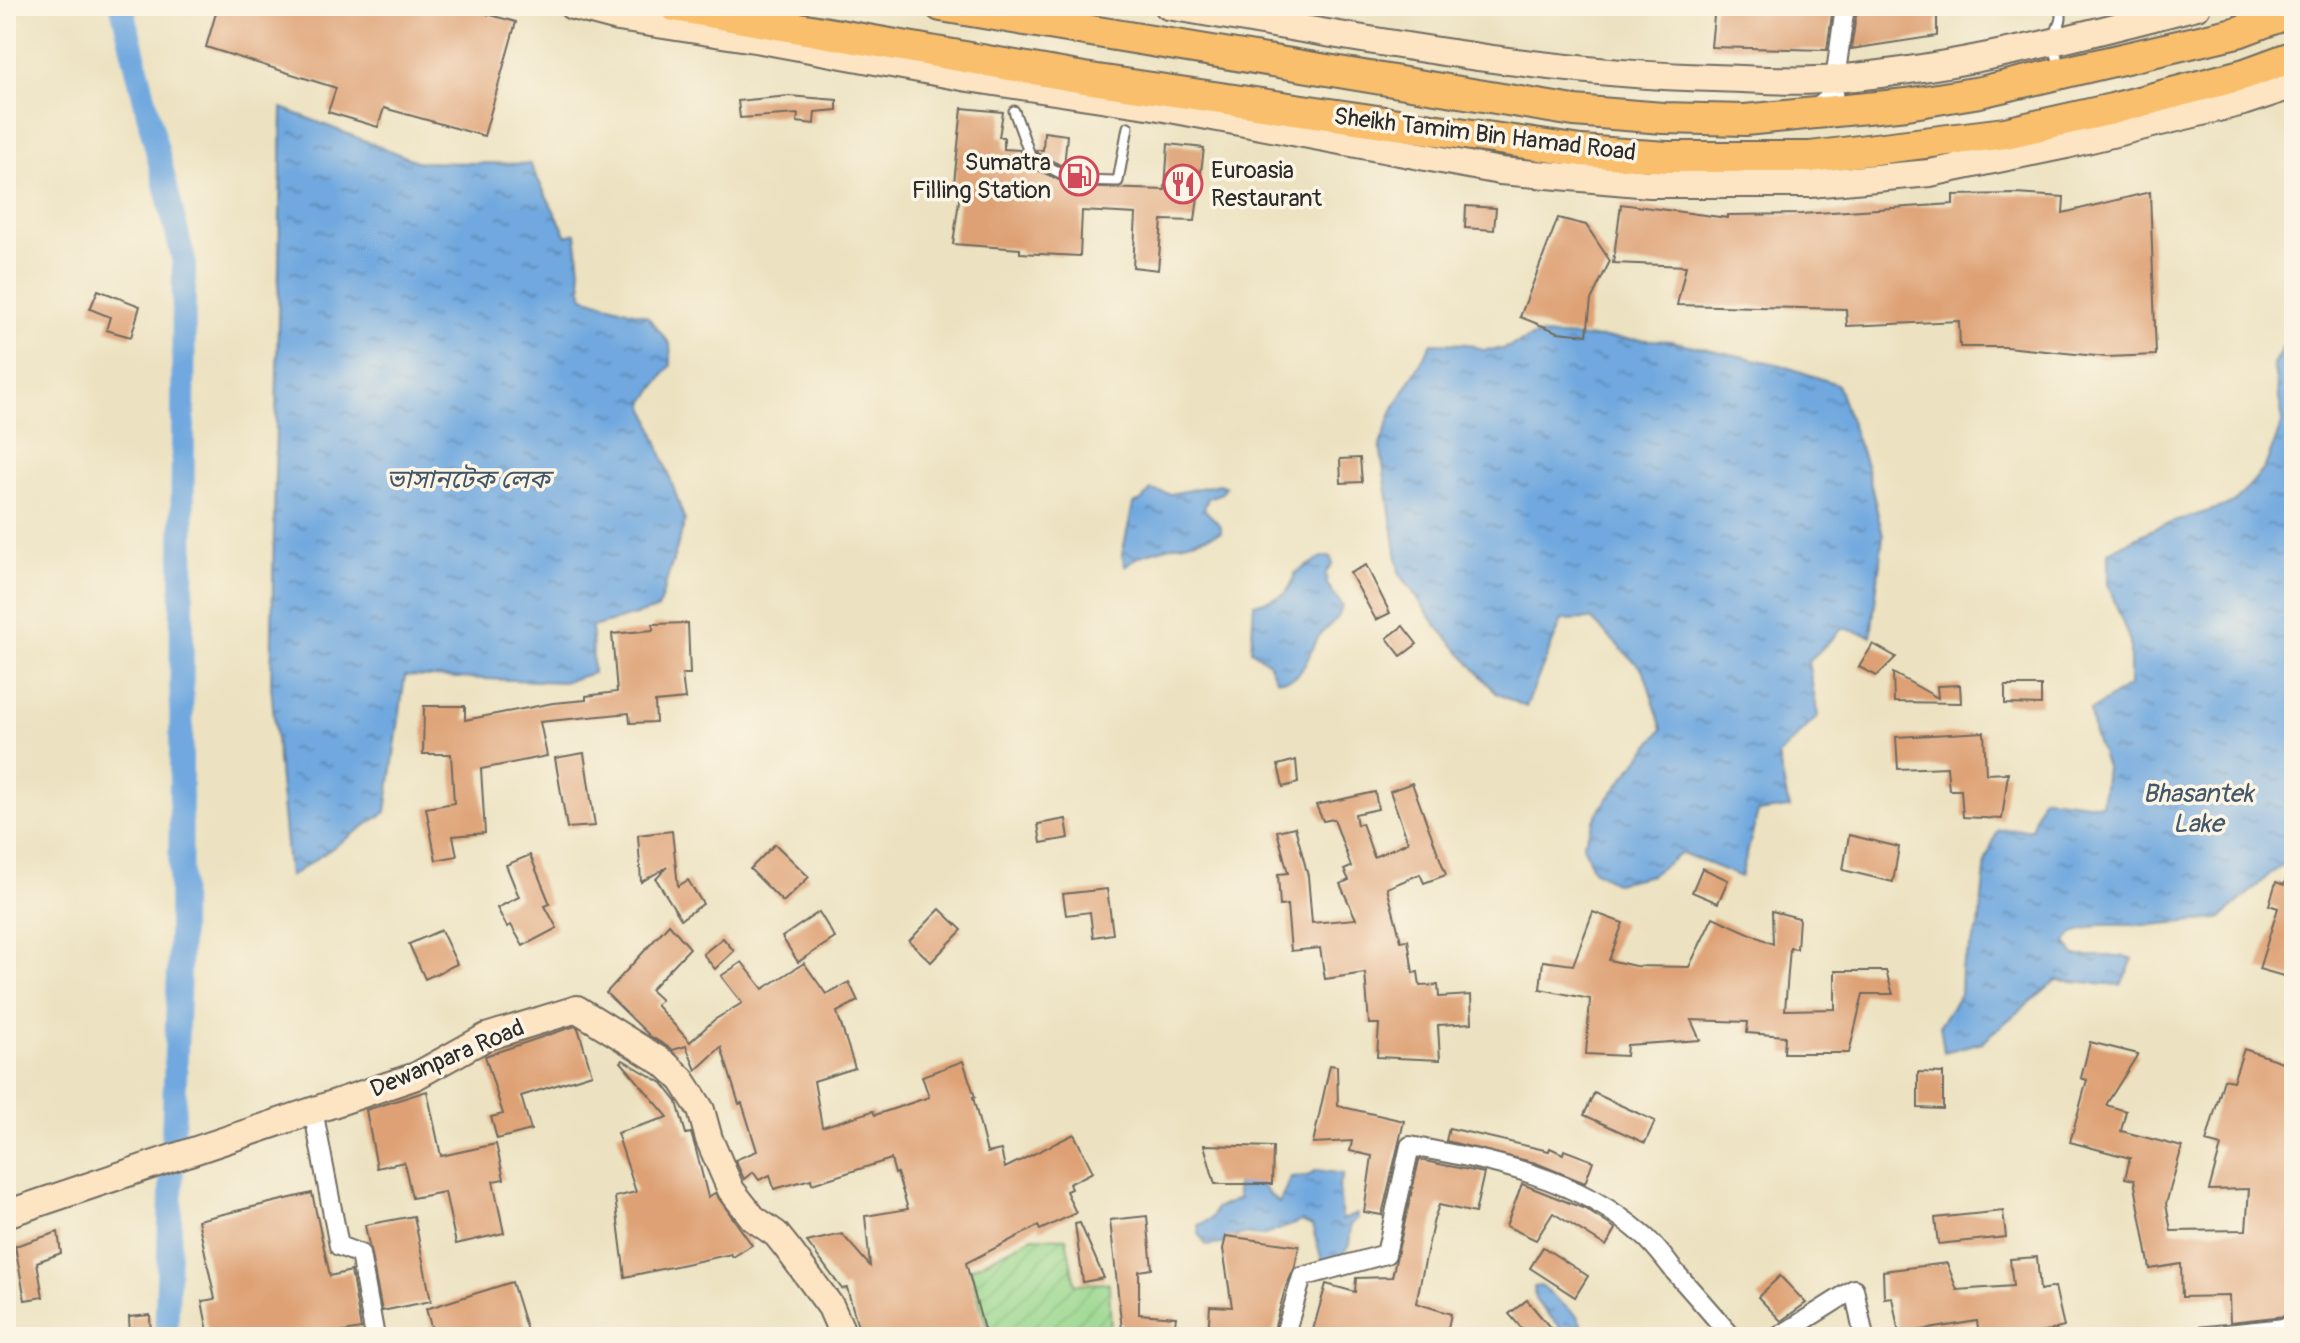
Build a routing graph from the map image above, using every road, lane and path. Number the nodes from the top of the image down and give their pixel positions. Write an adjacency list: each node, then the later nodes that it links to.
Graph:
1 (572, 6): 13 (main road)
2 (674, 6): 10 (main road, Sheikh Tamim Bin Hamad Road)
3 (941, 6): 15 (main road, Sheikh Tamim Bin Hamad Road)
4 (1168, 6): 12 (main road)
5 (1845, 6): 12 (street)
6 (2061, 6): 9 (lane)
7 (2197, 6): 9 (main road)
8 (2294, 11): 11 (main road, Sheikh Tamim Bin Hamad Road)
9 (2052, 44): 11 (lane); 12 (main road)
10 (2294, 56)
11 (2063, 73): 15 (main road, Sheikh Tamim Bin Hamad Road)
12 (1835, 79): 15 (street)
13 (2294, 85)
14 (1014, 111): 16 (lane)
15 (1807, 116)
16 (1128, 127)
17 (313, 1110): 18 (main road, Dewanpara Road); 20 (street); 21 (main road, Dewanpara Road)
18 (6, 1214)
19 (2294, 1327): 26 (street)
20 (375, 1337)
21 (844, 1337)
22 (1284, 1337): 23 (street)
23 (1732, 1337)
24 (1778, 1337): 25 (street)
25 (1864, 1337)
26 (2198, 1337)

